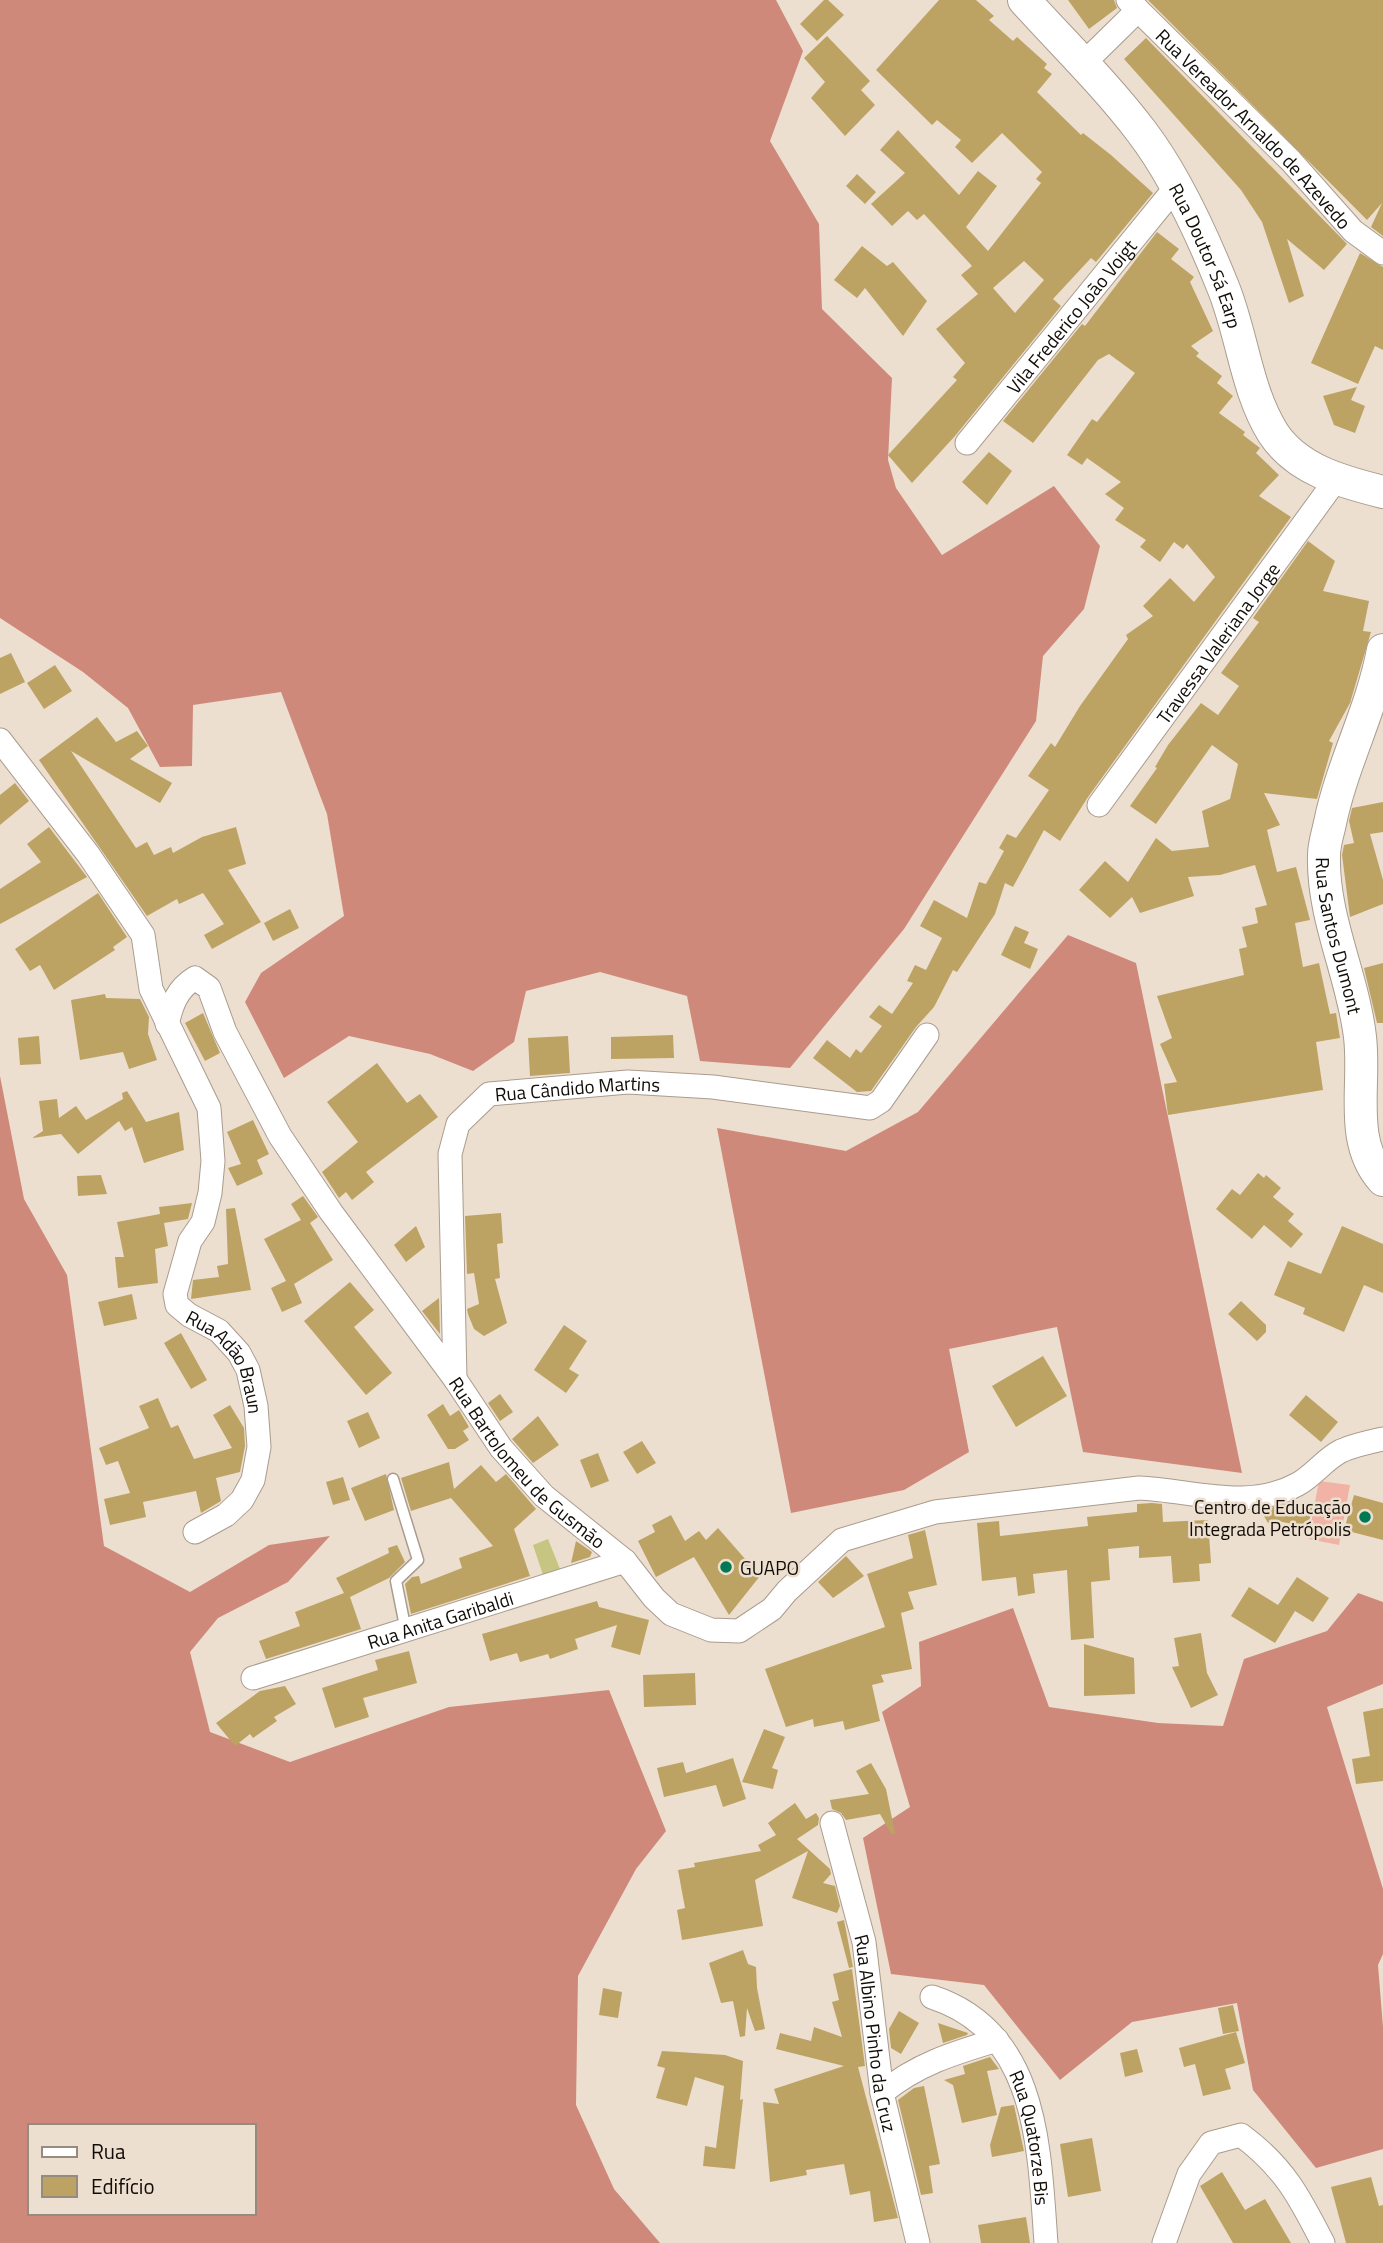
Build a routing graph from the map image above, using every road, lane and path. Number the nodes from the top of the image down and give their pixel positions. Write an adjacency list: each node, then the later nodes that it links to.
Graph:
1 (1024, 0): 3 (main road, Rua Doutor Sá Earp)
2 (1133, 5): 3 (street); 5 (street, Rua Vereador Arnaldo de Azevedo)
3 (1082, 65): 4 (main road, Rua Doutor Sá Earp)
4 (1176, 187): 6 (street, Vila Frederico João Voigt); 7 (main road, Rua Doutor Sá Earp)
5 (1383, 253)
6 (967, 443)
7 (1335, 481): 8 (main road, Rua Doutor Sá Earp); 11 (street, Travessa Valeriana Jorge)
8 (1383, 492)
9 (1382, 659): 14 (main road, Rua Santos Dumont)
10 (0, 740): 12 (street)
11 (1099, 805)
12 (167, 1024): 15 (street, Rua Bartolomeu de Gusmão); 18 (street, Rua Adão Braun)
13 (927, 1035): 15 (street, Rua Cândido Martins)
14 (1383, 1180)
15 (455, 1379): 19 (street, Rua Bartolomeu de Gusmão)
16 (1383, 1439): 19 (street, Rua Bartolomeu de Gusmão)
17 (393, 1479): 20 (lane)
18 (195, 1532)
19 (625, 1561): 20 (street, Rua Anita Garibaldi)
20 (405, 1631): 21 (street, Rua Anita Garibaldi)
21 (253, 1678)
22 (832, 1823): 25 (street, Rua Albino Pinho da Cruz)
23 (932, 1997): 24 (street, Rua Quatorze Bis)
24 (997, 2040): 25 (street); 27 (street, Rua Quatorze Bis)
25 (881, 2093): 26 (street, Rua Albino Pinho da Cruz)
26 (918, 2243)
27 (1046, 2243)
28 (1164, 2243): 29 (street)
29 (1323, 2243)

